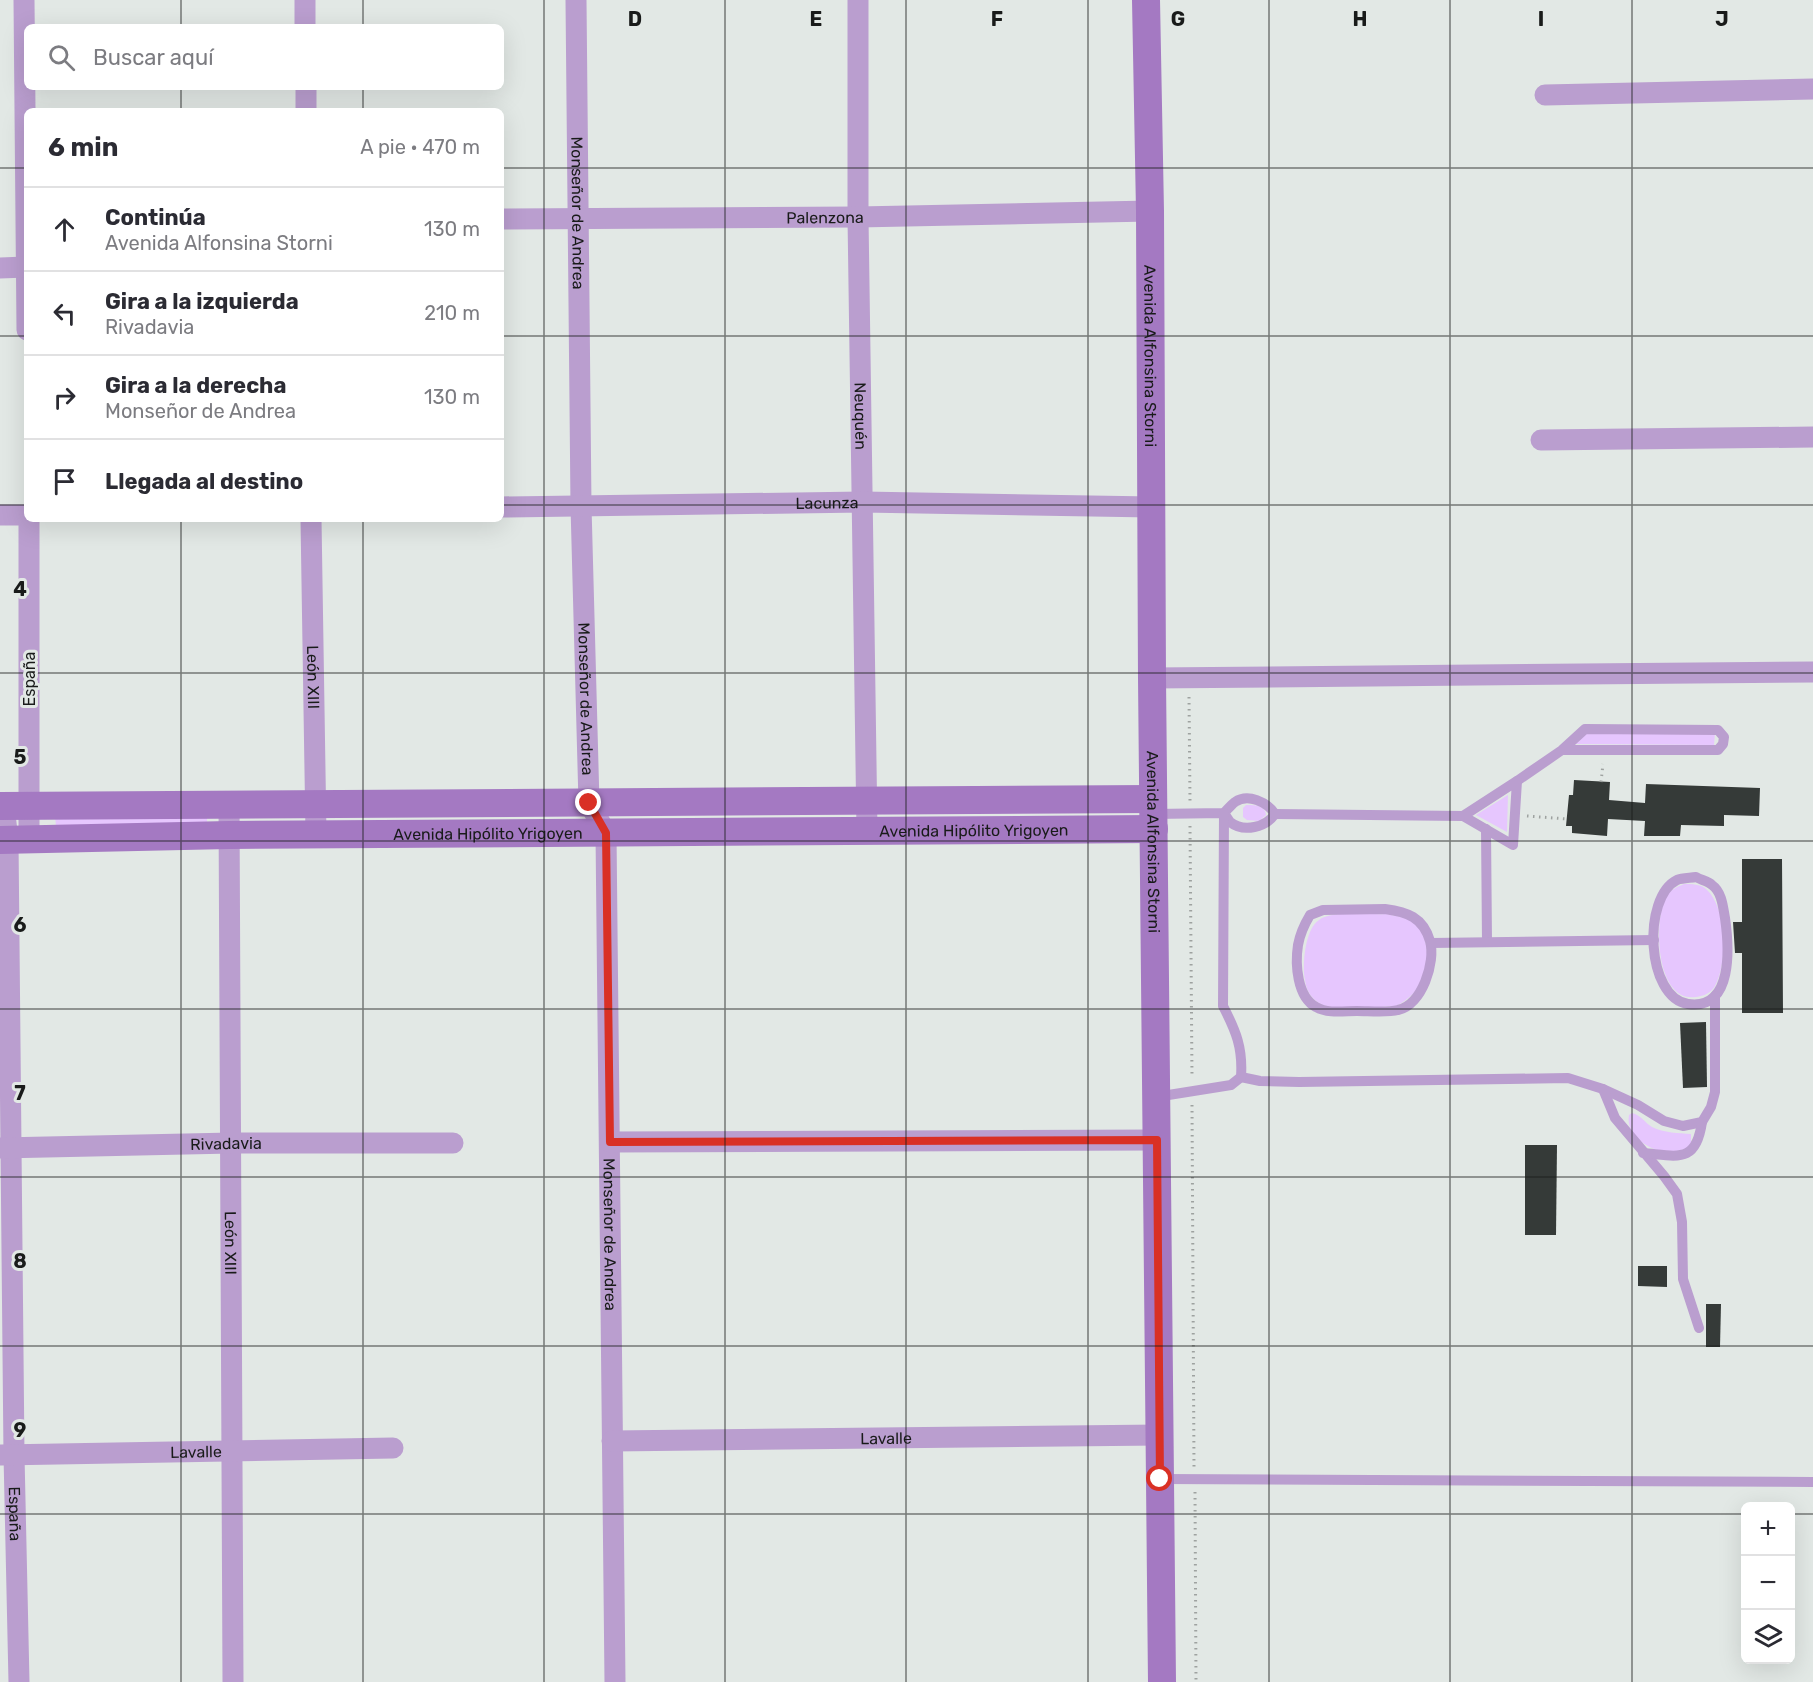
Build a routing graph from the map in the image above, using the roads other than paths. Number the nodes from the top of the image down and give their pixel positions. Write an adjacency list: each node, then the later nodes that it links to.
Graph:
1 (24, 0): 6 (street)
2 (305, 0): 7 (street)
3 (576, 0): 16 (street, Monseñor de Andrea)
4 (858, 0): 15 (street, Neuquén)
5 (1146, 0): 14 (main road, Avenida Alfonsina Storni)
6 (24, 24)
7 (305, 24)
8 (1813, 89): 11 (street)
9 (25, 90): 12 (street)
10 (306, 90): 13 (street)
11 (1545, 95)
12 (25, 108)
13 (306, 108)
14 (1150, 211): 15 (street, Palenzona); 25 (main road, Avenida Alfonsina Storni)
15 (858, 217): 16 (street, Palenzona); 22 (street, Neuquén)
16 (577, 218): 17 (street, Palenzona); 23 (street, Monseñor de Andrea)
17 (504, 219)
18 (24, 267): 19 (street)
19 (0, 268)
20 (1813, 437): 21 (street)
21 (1541, 440)
22 (863, 502): 23 (street, Lacunza); 25 (street, Lacunza); 34 (street, Neuquén)
23 (581, 506): 24 (street, Lacunza); 35 (street, Monseñor de Andrea)
24 (504, 507)
25 (1152, 507): 31 (main road, Avenida Alfonsina Storni)
26 (24, 514): 27 (street)
27 (0, 515)
28 (29, 522): 38 (street, España)
29 (311, 522): 36 (street, León XIII)
30 (1813, 672): 31 (street)
31 (1152, 678): 40 (main road, Avenida Alfonsina Storni)
32 (1562, 750): 32 (lane); 33 (lane)
33 (1517, 781): 42 (lane); 43 (lane)
34 (867, 801): 35 (main road, Avenida Hipólito Yrigoyen); 40 (main road, Avenida Hipólito Yrigoyen); 44 (street, Neuquén)
35 (589, 803): 36 (main road, Avenida Hipólito Yrigoyen); 45 (street, Monseñor de Andrea)
36 (315, 804): 37 (main road, Avenida Hipólito Yrigoyen); 46 (street, León XIII)
37 (229, 805): 38 (main road, Avenida Hipólito Yrigoyen); 47 (street, León XIII)
38 (11, 806): 48 (street, España)
39 (1224, 813): 40 (lane); 41 (lane); 41 (lane); 53 (lane)
40 (1154, 814): 44 (main road, Avenida Hipólito Yrigoyen); 55 (main road, Avenida Alfonsina Storni)
41 (1275, 814): 42 (lane)
42 (1463, 816): 43 (lane)
43 (1486, 829): 50 (lane)
44 (867, 831): 45 (main road, Avenida Hipólito Yrigoyen)
45 (606, 833): 46 (main road, Avenida Hipólito Yrigoyen); 58 (street, Monseñor de Andrea)
46 (315, 834): 47 (main road, Avenida Hipólito Yrigoyen)
47 (229, 835): 48 (main road, Avenida Hipólito Yrigoyen); 59 (street, León XIII)
48 (12, 840): 61 (street, España)
49 (1654, 940): 50 (lane); 52 (lane); 52 (lane)
50 (1487, 942): 51 (lane)
51 (1431, 943): 51 (lane)
52 (1715, 996): 56 (lane)
53 (1241, 1077): 54 (lane); 55 (lane)
54 (1603, 1089): 56 (lane); 62 (lane)
55 (1156, 1096): 57 (main road, Avenida Alfonsina Storni)
56 (1702, 1122): 62 (lane)
57 (1157, 1140): 58 (street); 64 (main road, Avenida Alfonsina Storni)
58 (610, 1142): 65 (street, Monseñor de Andrea)
59 (232, 1143): 60 (street, Rivadavia); 61 (street, Rivadavia); 67 (street, León XIII)
60 (453, 1143)
61 (5, 1148): 68 (street, España)
62 (1643, 1152): 63 (lane)
63 (1699, 1328)
64 (1160, 1435): 65 (street, Lavalle); 69 (main road, Avenida Alfonsina Storni)
65 (612, 1441): 73 (street, Monseñor de Andrea)
66 (393, 1448): 67 (street, Lavalle)
67 (232, 1452): 68 (street, Lavalle); 72 (street, León XIII)
68 (7, 1455): 71 (street, España)
69 (1160, 1479): 70 (lane); 74 (main road, Avenida Alfonsina Storni)
70 (1813, 1482)
71 (19, 1682)
72 (233, 1682)
73 (615, 1682)
74 (1162, 1682)

